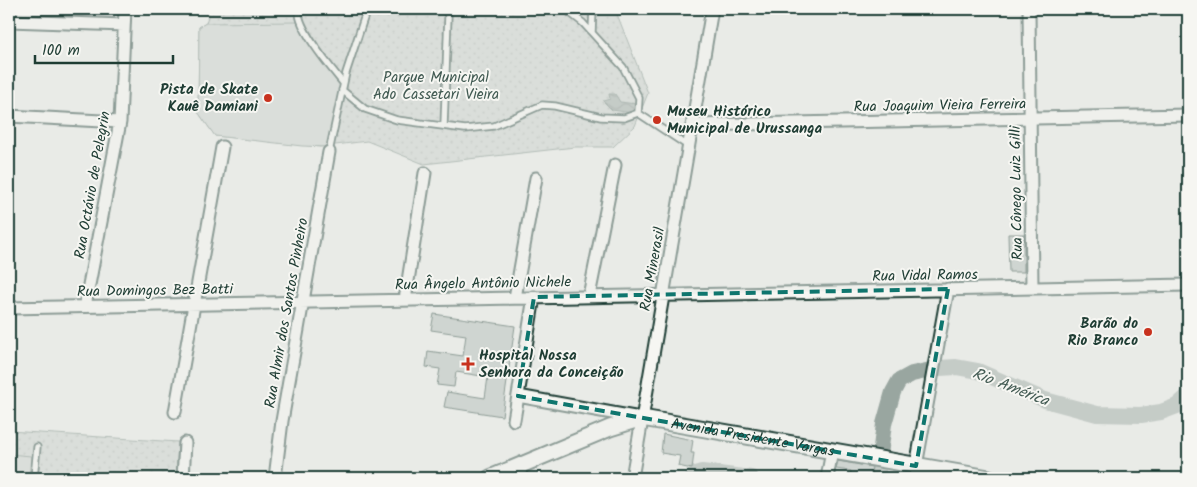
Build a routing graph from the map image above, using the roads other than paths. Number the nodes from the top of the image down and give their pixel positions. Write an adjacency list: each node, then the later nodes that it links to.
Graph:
1 (125, 9): 10 (street, Rua Octávio de Pelegrin)
2 (299, 9): 12 (lane)
3 (366, 9): 12 (lane)
4 (445, 9): 19 (lane)
5 (565, 9): 11 (lane)
6 (593, 9): 11 (lane)
7 (712, 9): 20 (street, Rua Minerasil)
8 (1029, 9): 17 (street, Rua Cônego Luiz Gilli)
9 (9, 21): 10 (street)
10 (124, 25): 18 (street, Rua Octávio de Pelegrin)
11 (592, 32): 14 (lane)
12 (344, 83): 13 (lane)
13 (342, 90): 19 (lane); 23 (lane)
14 (638, 113): 19 (lane); 21 (lane)
15 (1188, 115): 17 (street, Rua Joaquim Vieira Ferreira)
16 (9, 116): 18 (street)
17 (1030, 118): 20 (street, Rua Joaquim Vieira Ferreira); 28 (street, Rua Cônego Luiz Gilli)
18 (120, 122): 37 (street, Rua Octávio de Pelegrin)
19 (444, 125)
20 (692, 125): 21 (street, Rua Minerasil)
21 (688, 146): 30 (street, Rua Minerasil)
22 (222, 147): 36 (street)
23 (329, 152): 35 (street, Rua Almir dos Santos Pinheiro)
24 (615, 165): 31 (street)
25 (425, 173): 34 (street)
26 (536, 178): 33 (street)
27 (1188, 285): 28 (street, Rua Vidal Ramos)
28 (1032, 288): 29 (street, Rua Vidal Ramos)
29 (948, 289): 30 (street, Rua Vidal Ramos); 47 (street)
30 (663, 295): 31 (street, Rua Ângelo Antônio Nichele); 41 (street, Rua Minerasil)
31 (589, 296): 32 (street, Rua Ângelo Antônio Nichele)
32 (534, 297): 33 (street, Rua Ângelo Antônio Nichele); 39 (street)
33 (515, 298): 34 (street, Rua Ângelo Antônio Nichele)
34 (405, 300): 35 (street, Rua Ângelo Antônio Nichele)
35 (303, 302): 36 (street, Rua Domingos Bez Batti); 50 (street, Rua Almir dos Santos Pinheiro)
36 (194, 304): 37 (street, Rua Domingos Bez Batti); 40 (street)
37 (85, 306): 38 (street, Rua Domingos Bez Batti)
38 (9, 308)
39 (518, 396): 41 (street, Avenida Presidente Vargas); 42 (street)
40 (175, 412)
41 (642, 418): 45 (street, Avenida Presidente Vargas); 46 (street); 52 (street, Rua Minerasil)
42 (514, 420)
43 (185, 443): 49 (street)
44 (37, 447): 48 (lane)
45 (832, 451): 47 (street, Avenida Presidente Vargas); 53 (street)
46 (521, 472): 51 (street)
47 (917, 472): 54 (street, Avenida Presidente Vargas)
48 (34, 478)
49 (183, 478)
50 (275, 478)
51 (490, 478)
52 (632, 478)
53 (827, 478)
54 (988, 478)

